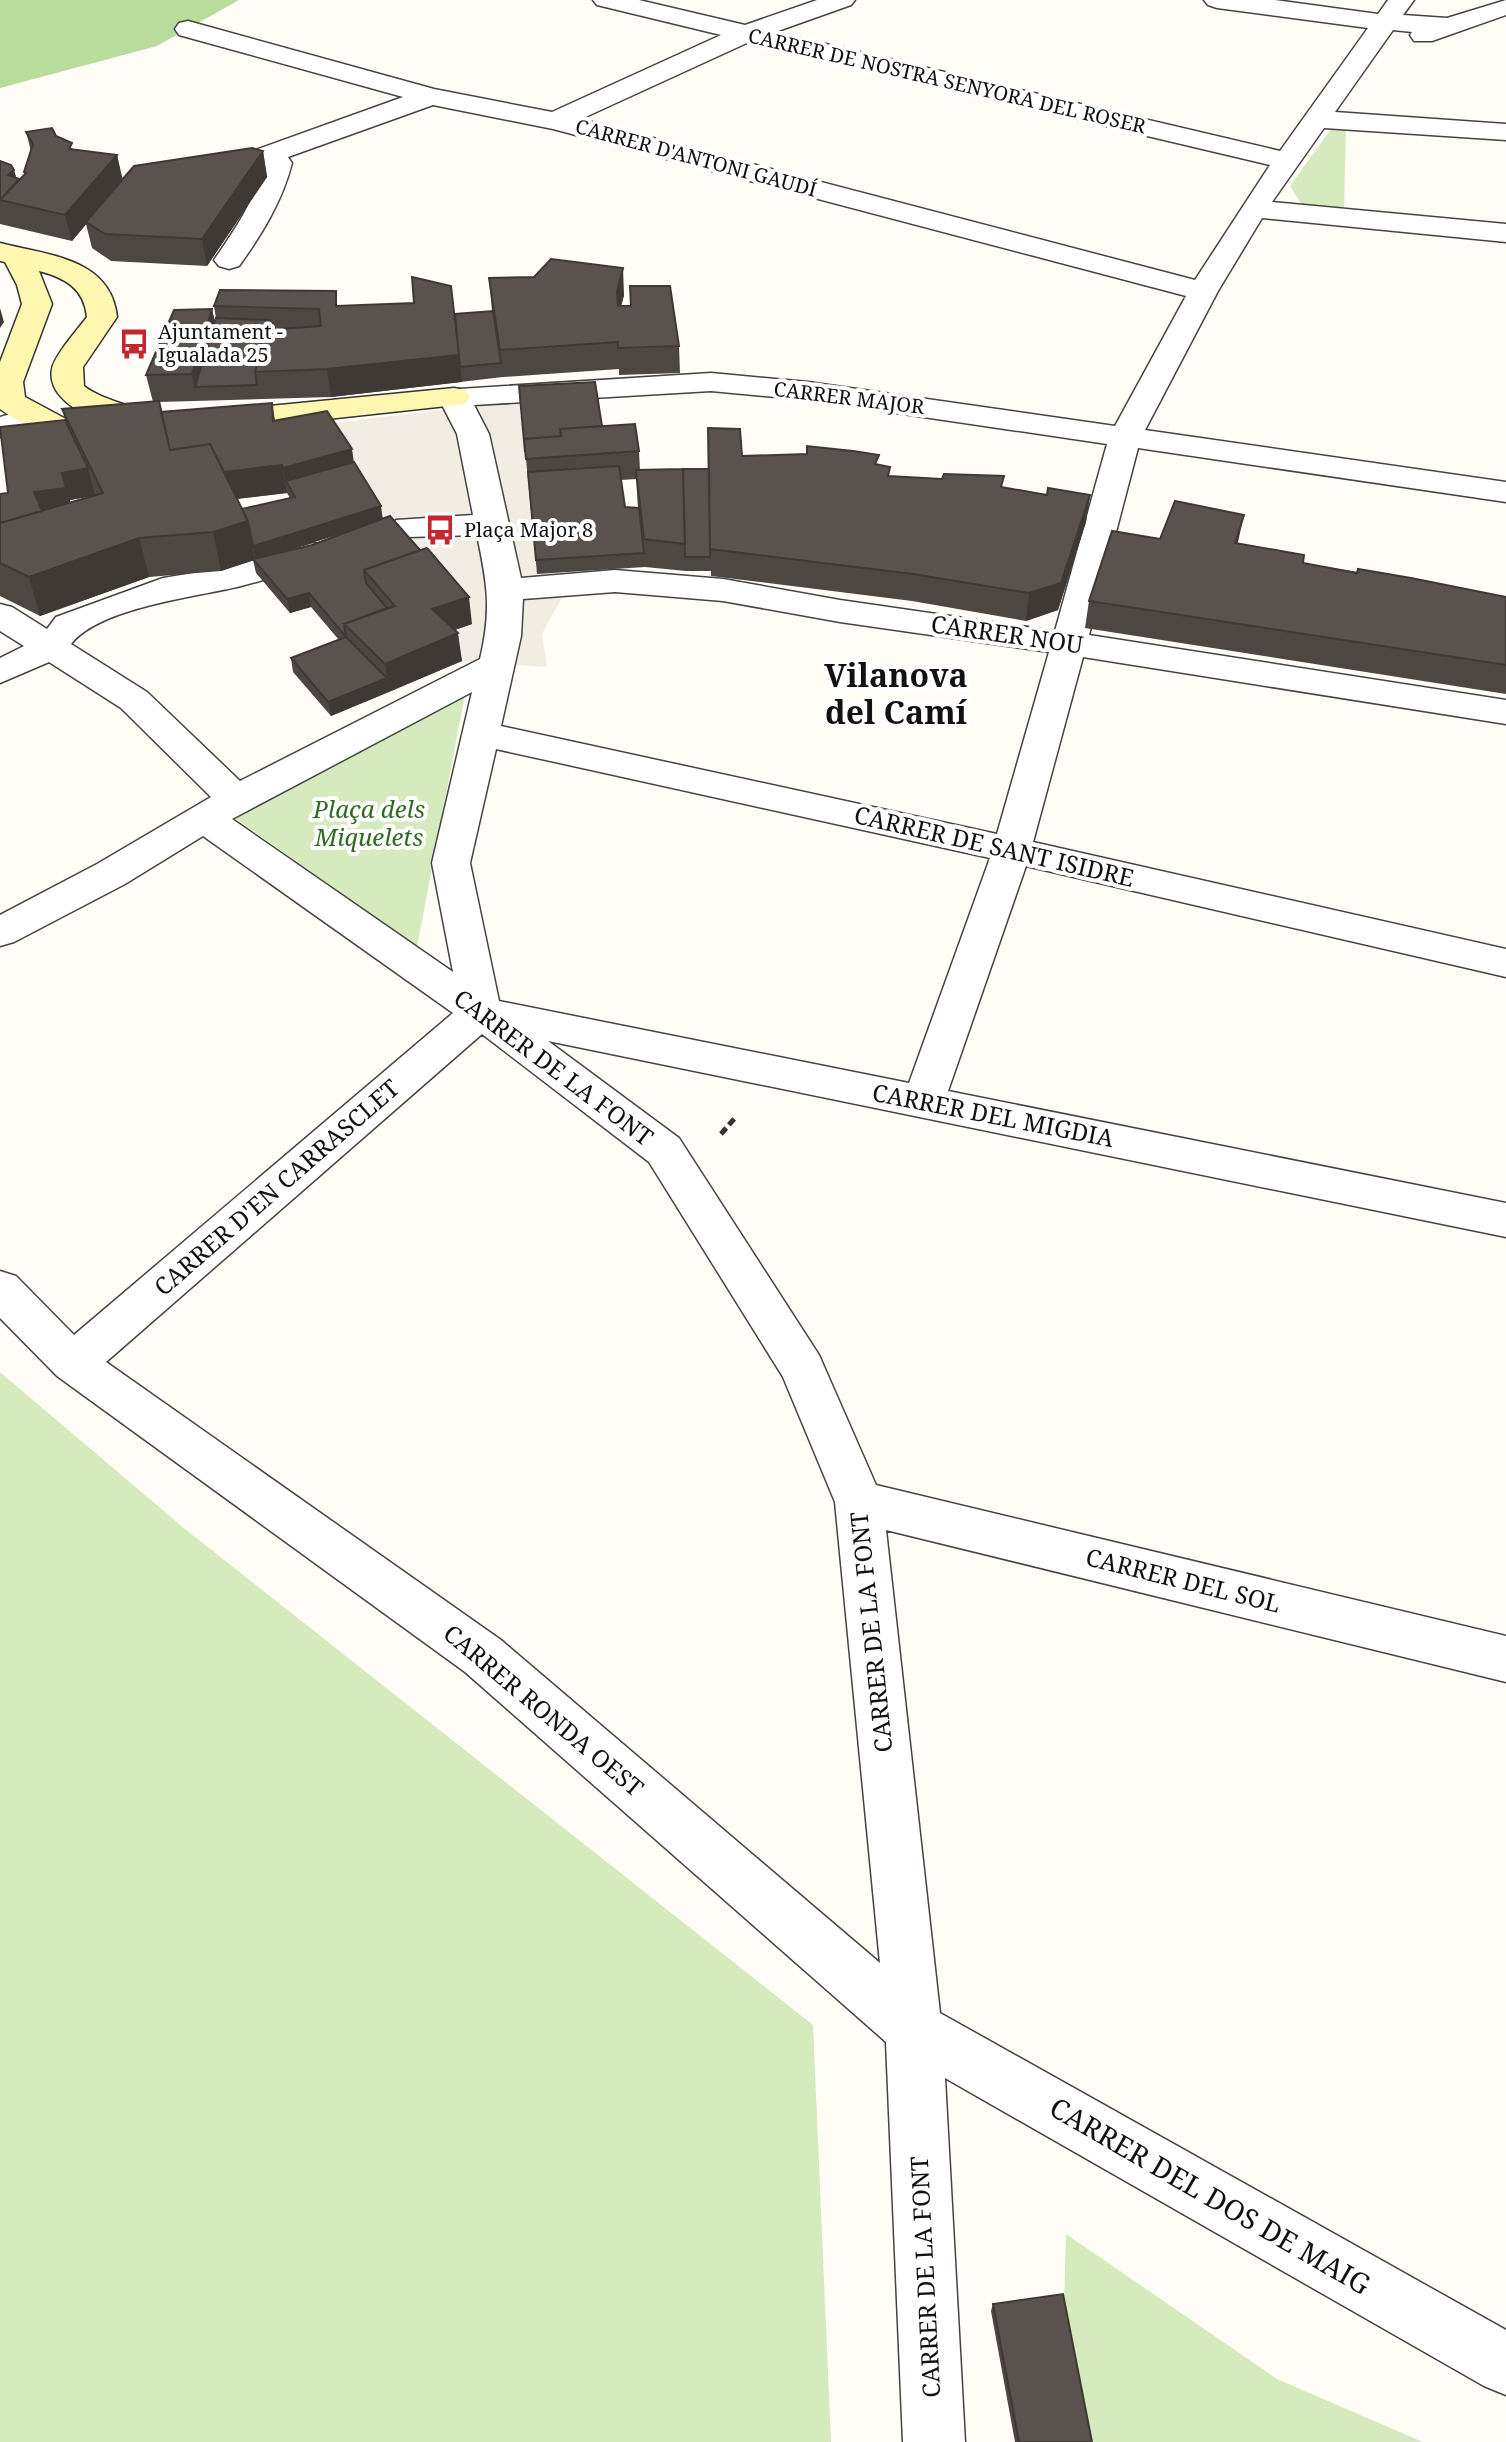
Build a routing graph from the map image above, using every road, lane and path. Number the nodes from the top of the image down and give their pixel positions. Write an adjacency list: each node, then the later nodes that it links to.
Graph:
1 (606, 0): 10 (street, CARRER DE NOSTRA SENYORA DEL ROSER)
2 (842, 0): 10 (street)
3 (1217, 0): 7 (street)
4 (1401, 0): 7 (street)
5 (1425, 0): 6 (street)
6 (1496, 9): 8 (street)
7 (1382, 22): 8 (street); 11 (street)
8 (1450, 26): 11 (street)
9 (188, 29): 12 (street, CARRER D'ANTONI GAUDÍ)
10 (747, 33): 14 (street); 16 (street, CARRER DE NOSTRA SENYORA DEL ROSER)
11 (1363, 53): 13 (street)
12 (431, 96): 14 (street, CARRER D'ANTONI GAUDÍ); 20 (street)
13 (1315, 119): 15 (street); 16 (street)
14 (555, 121): 21 (street, CARRER D'ANTONI GAUDÍ)
15 (1506, 132)
16 (1287, 161): 17 (street)
17 (1253, 209): 18 (street); 21 (street)
18 (1506, 233)
19 (8, 254): 23 (street); 24 (street)
20 (229, 260)
21 (1203, 291): 26 (street)
22 (454, 397): 24 (street, CARRER MAJOR); 26 (street, CARRER MAJOR); 28 (street)
23 (32, 418): 24 (street); 25 (street)
24 (178, 424)
25 (0, 427)
26 (1126, 435): 27 (street, CARRER MAJOR); 33 (street)
27 (1506, 492)
28 (490, 524): 29 (street); 31 (street)
29 (392, 528)
30 (338, 546): 34 (street)
31 (506, 590): 33 (street, CARRER NOU); 35 (street)
32 (0, 615): 34 (street, CARRER DE LA FONT)
33 (1069, 644): 37 (street, CARRER NOU); 40 (street)
34 (51, 647): 36 (street); 39 (street, CARRER DE LA FONT)
35 (499, 651): 38 (street); 39 (street)
36 (0, 672)
37 (1506, 712)
38 (481, 734): 40 (street, CARRER DE SANT ISIDRE); 43 (street)
39 (220, 808): 41 (street); 43 (street, CARRER DE LA FONT)
40 (1012, 850): 42 (street, CARRER DE SANT ISIDRE); 45 (street)
41 (0, 932)
42 (1506, 963)
43 (481, 1012): 44 (street, CARRER DEL MIGDIA); 46 (street, CARRER DE LA FONT); 49 (street, CARRER D'EN CARRASCLET)
44 (775, 1072): 45 (street, CARRER DEL MIGDIA); 46 (path)
45 (923, 1102): 47 (street, CARRER DEL MIGDIA)
46 (682, 1179): 50 (street, CARRER DE LA FONT)
47 (1506, 1220)
48 (0, 1289): 49 (street, CARRER RONDA OEST)
49 (73, 1363): 52 (street, CARRER RONDA OEST)
50 (859, 1502): 51 (street, CARRER DEL SOL); 52 (street, CARRER DE LA FONT)
51 (1506, 1659)
52 (914, 2029): 53 (street, CARRER DEL DOS DE MAIG); 54 (street, CARRER DE LA FONT)
53 (1506, 2364)
54 (934, 2442)

